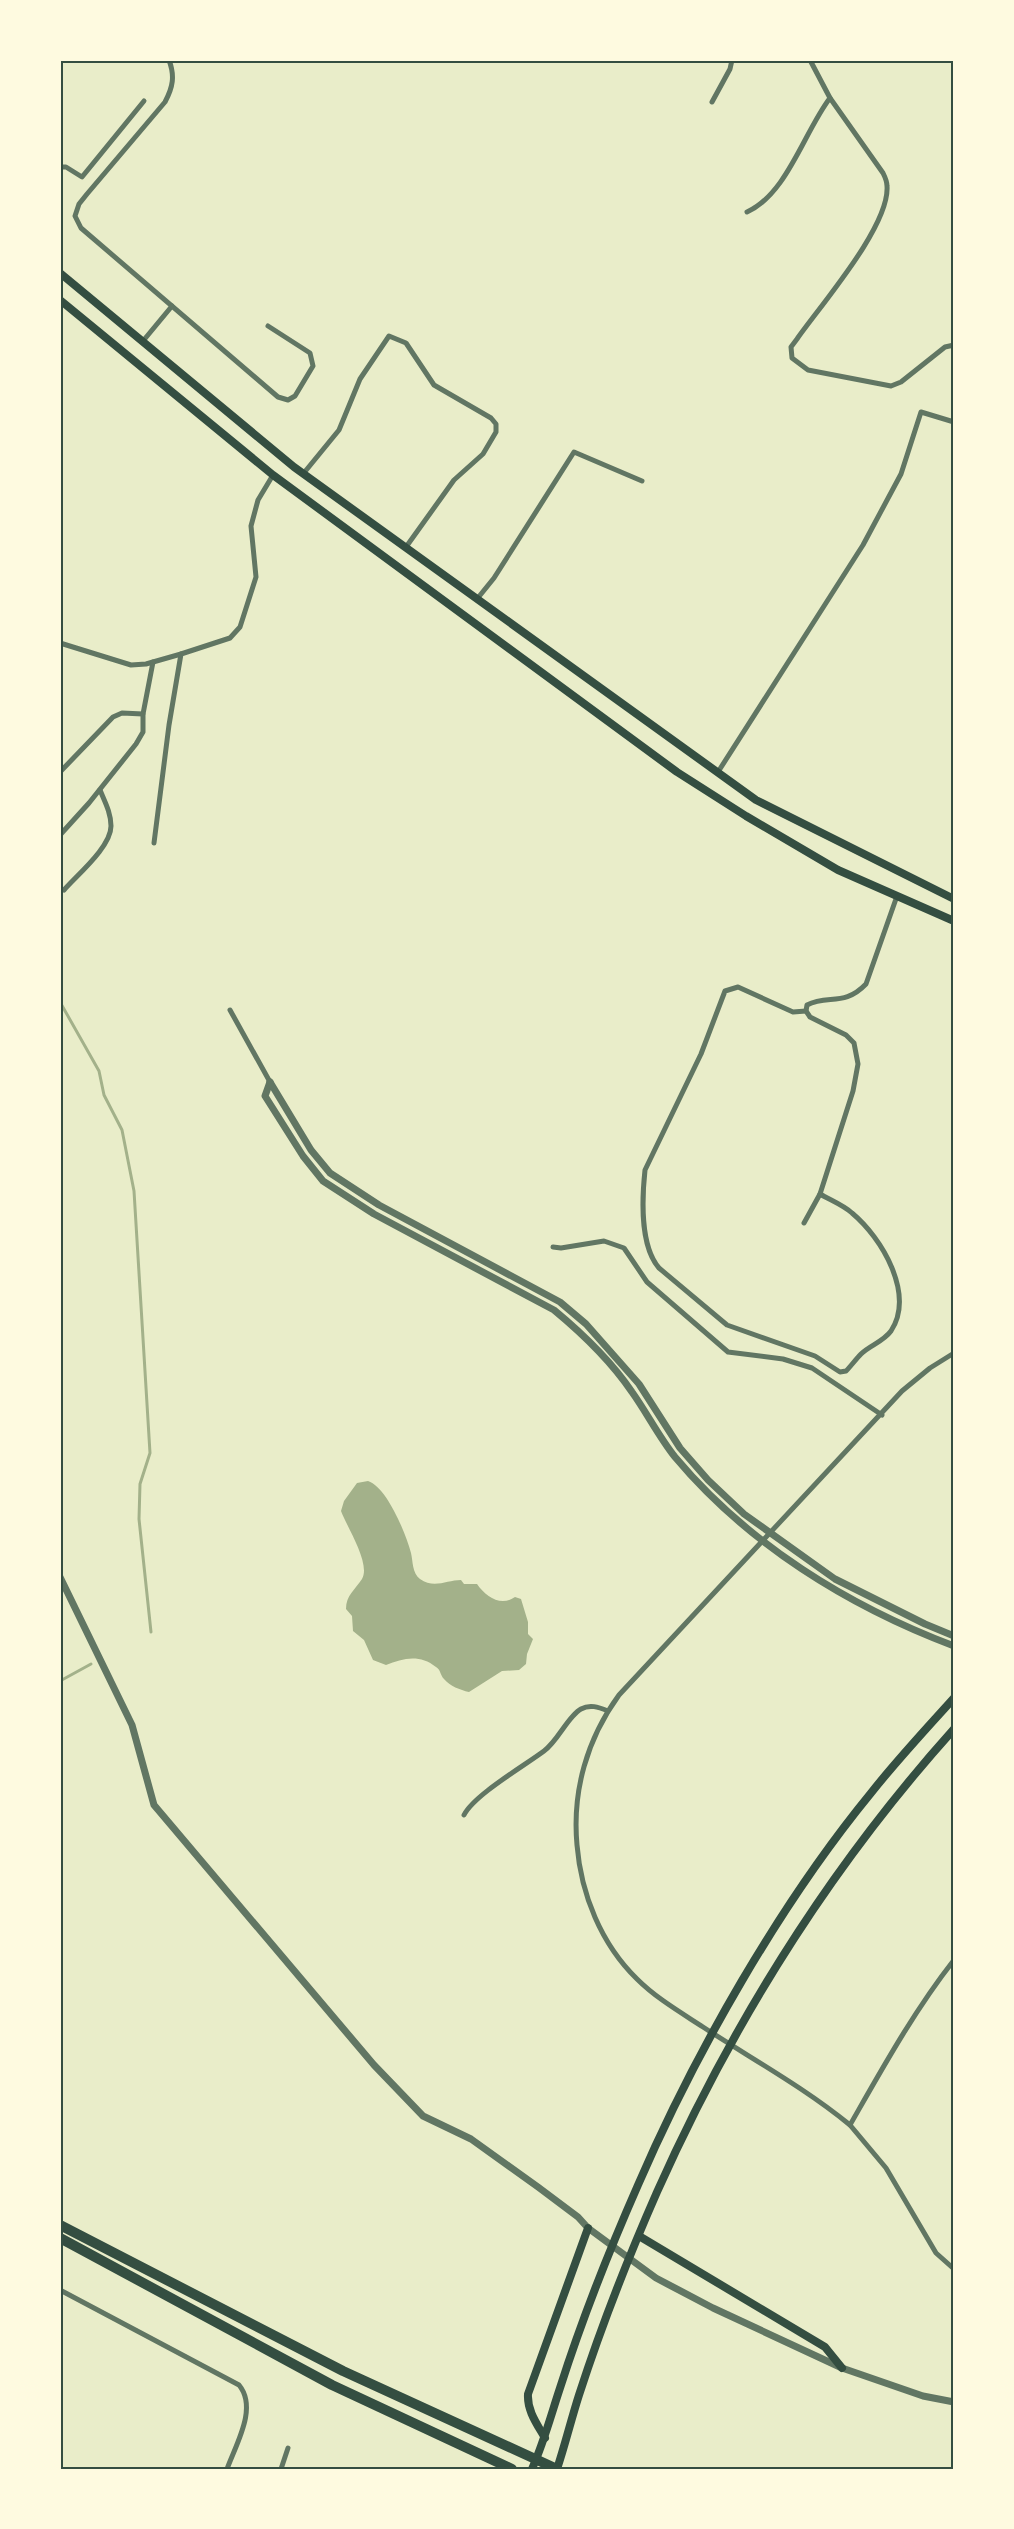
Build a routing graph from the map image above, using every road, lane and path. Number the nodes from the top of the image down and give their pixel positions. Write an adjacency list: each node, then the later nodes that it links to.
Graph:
1 (169, 60): 11 (street)
2 (732, 60): 6 (street)
3 (810, 60): 4 (street)
4 (830, 98): 8 (street); 14 (street)
5 (144, 101): 7 (street)
6 (712, 102)
7 (60, 167)
8 (747, 213)
9 (60, 273): 13 (main road)
10 (60, 300): 17 (main road)
11 (171, 306): 12 (street); 13 (street)
12 (268, 326)
13 (143, 341): 16 (main road)
14 (954, 345)
15 (954, 420): 26 (street)
16 (303, 474): 19 (main road); 19 (street)
17 (273, 476): 22 (street); 31 (main road)
18 (642, 481): 20 (street)
19 (406, 548): 20 (main road)
20 (477, 600): 26 (main road)
21 (60, 643): 23 (street)
22 (181, 654): 23 (street); 29 (street)
23 (153, 662): 24 (street)
24 (143, 714): 25 (street); 27 (street)
25 (60, 772)
26 (718, 772): 32 (main road)
27 (100, 790): 28 (street); 30 (street)
28 (60, 835)
29 (154, 843)
30 (64, 890)
31 (897, 896): 33 (main road); 35 (street)
32 (954, 899)
33 (954, 921)
34 (230, 1010): 36 (street)
35 (806, 1011): 37 (street); 37 (street)
36 (270, 1082): 42 (street); 43 (street)
37 (820, 1194): 38 (street)
38 (804, 1223)
39 (553, 1247): 41 (street)
40 (954, 1353): 41 (street)
41 (882, 1415): 42 (street)
42 (771, 1533): 43 (street); 45 (street)
43 (764, 1541): 46 (street); 48 (street)
44 (60, 1577): 54 (street)
45 (954, 1636)
46 (954, 1646)
47 (954, 1698): 61 (main road)
48 (608, 1711): 50 (street); 52 (street)
49 (954, 1729): 55 (main road)
50 (464, 1815)
51 (954, 1960): 52 (street)
52 (850, 2125): 57 (street)
53 (60, 2225): 67 (highway)
54 (592, 2231): 59 (street); 61 (main road)
55 (639, 2236): 59 (main road); 67 (main road)
56 (60, 2238): 65 (highway)
57 (954, 2270)
58 (60, 2290): 63 (street)
59 (842, 2368): 60 (street)
60 (954, 2402)
61 (545, 2438): 66 (main road)
62 (288, 2448): 64 (street)
63 (227, 2469)
64 (281, 2469)
65 (512, 2469)
66 (532, 2469)
67 (557, 2469)

